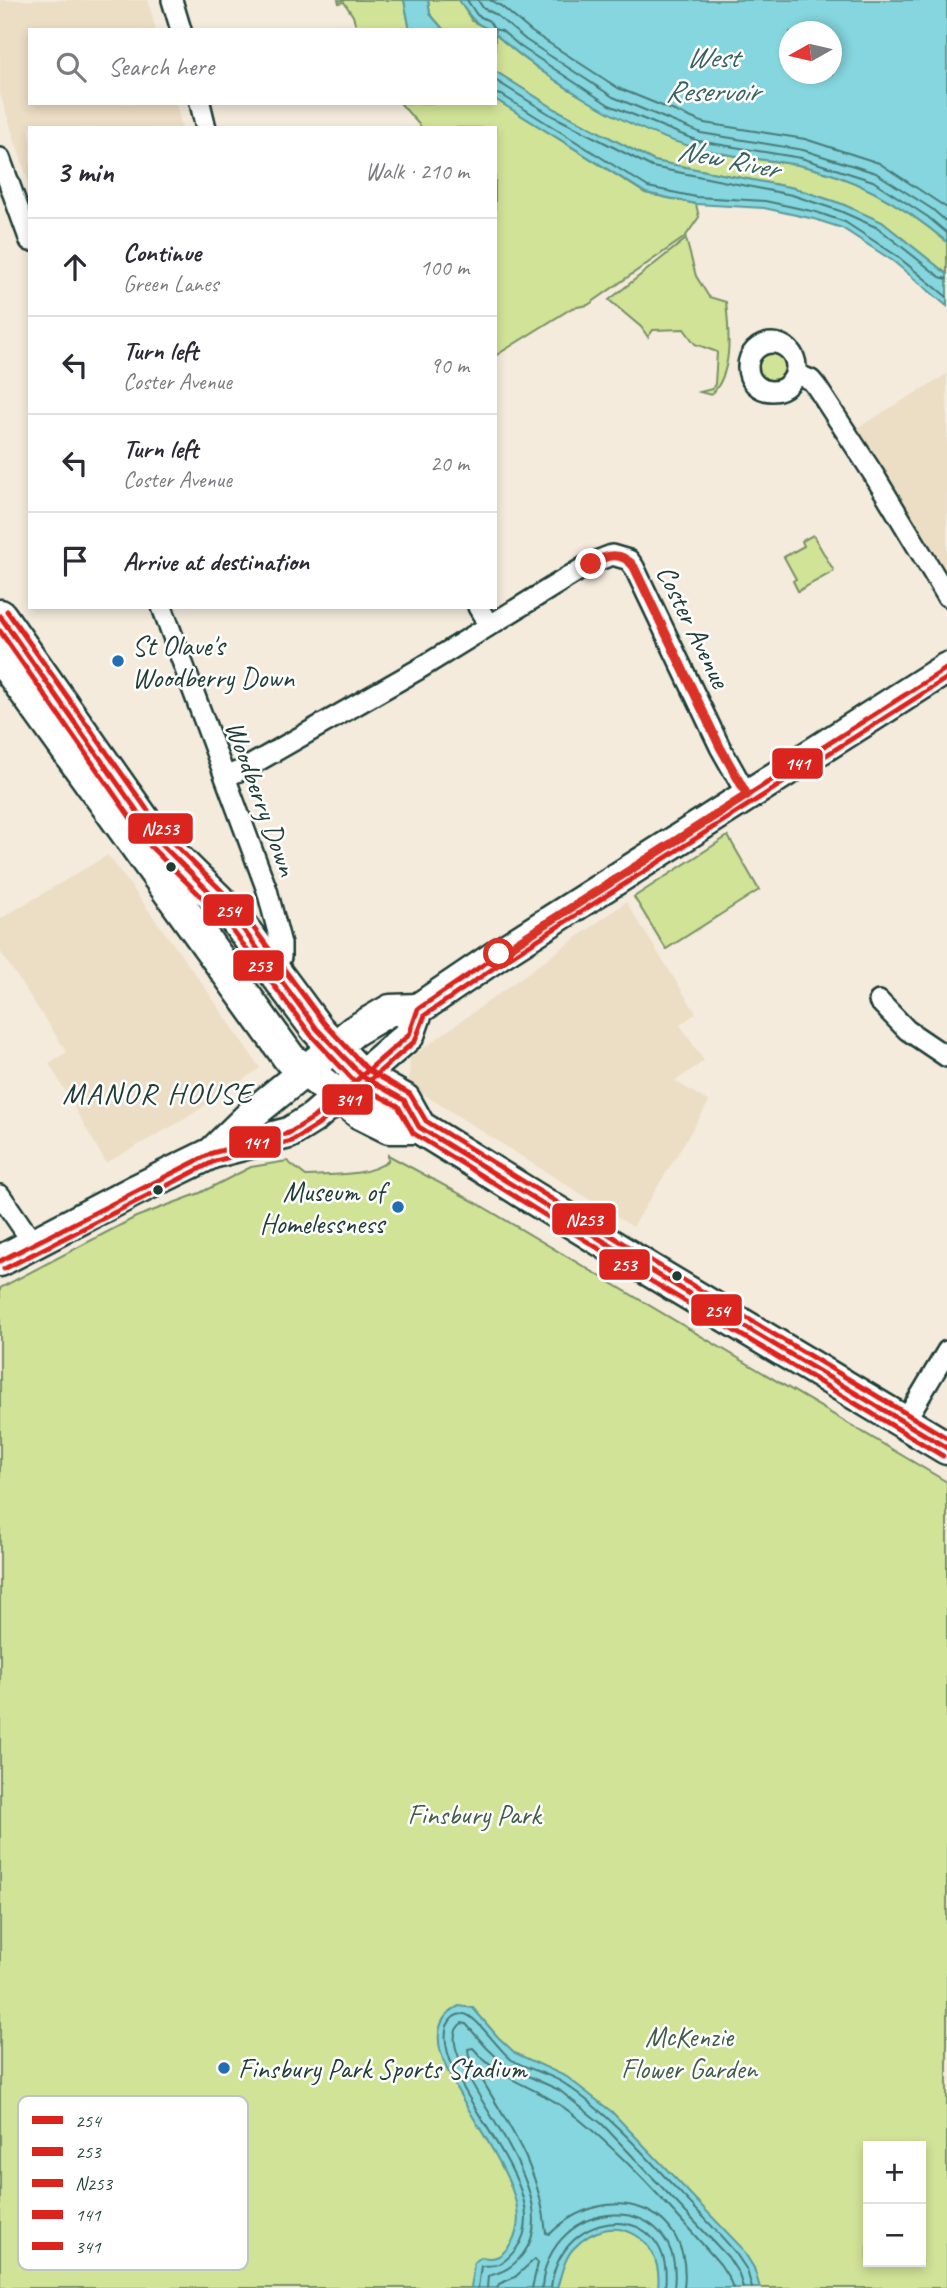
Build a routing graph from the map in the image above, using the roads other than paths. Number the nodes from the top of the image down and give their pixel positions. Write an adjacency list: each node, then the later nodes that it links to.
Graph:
1 (172, 0): 2 (street)
2 (180, 28)
3 (200, 105): 4 (street)
4 (206, 126)
5 (0, 158): 6 (street)
6 (28, 235)
7 (796, 374): 8 (street)
8 (947, 596)
9 (163, 609): 15 (street, Woodberry Down)
10 (479, 609): 12 (street)
11 (0, 616): 17 (highway)
12 (489, 625): 15 (street, Coster Avenue); 16 (street, Coster Avenue)
13 (0, 656): 22 (highway)
14 (947, 668): 16 (main road)
15 (225, 777): 17 (street, Woodberry Down)
16 (747, 795): 19 (main road)
17 (270, 966): 20 (highway)
18 (878, 1000): 21 (street)
19 (418, 1009): 20 (main road); 23 (main road)
20 (335, 1048): 22 (main road); 23 (highway)
21 (947, 1057)
22 (306, 1072): 24 (highway); 26 (main road)
23 (363, 1077): 24 (main road); 25 (highway)
24 (338, 1098): 25 (highway); 26 (main road)
25 (419, 1127): 31 (highway)
26 (212, 1153): 28 (main road)
27 (0, 1195): 28 (street)
28 (33, 1243): 29 (main road)
29 (0, 1261)
30 (947, 1351): 31 (street)
31 (904, 1423): 32 (highway)
32 (947, 1448)

